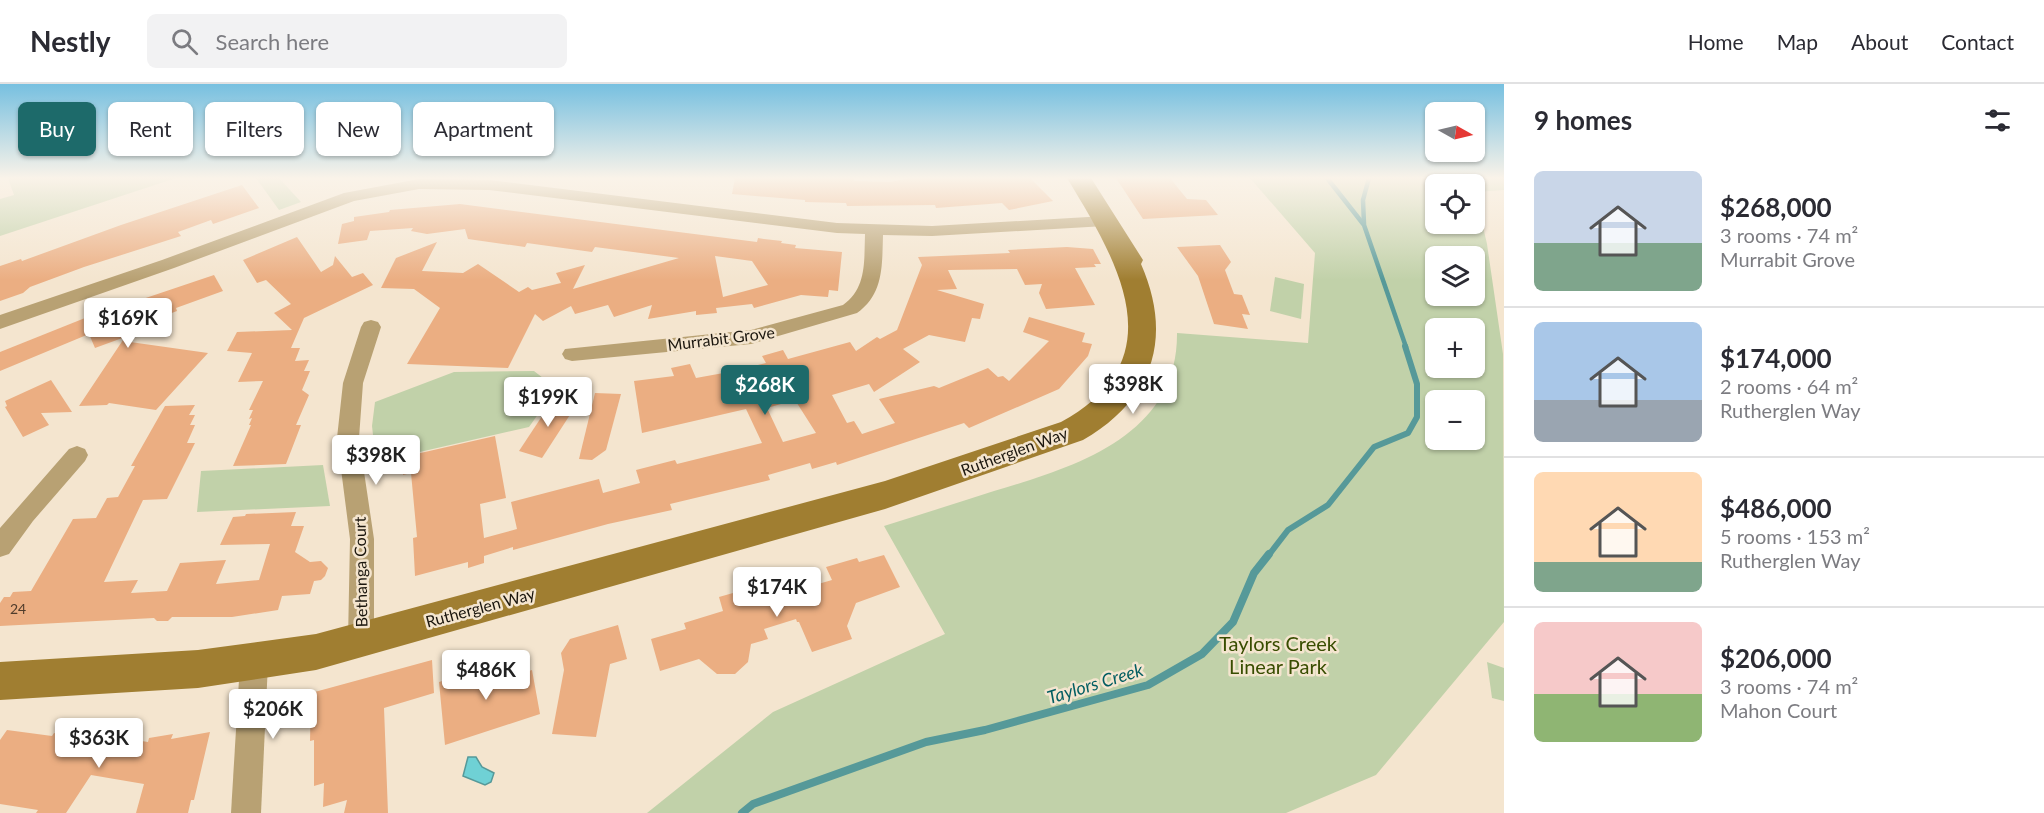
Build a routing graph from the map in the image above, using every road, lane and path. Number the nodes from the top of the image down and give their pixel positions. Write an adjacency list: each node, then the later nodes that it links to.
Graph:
1 (309, 212): 6 (street)
2 (710, 212): 4 (street)
3 (1099, 212): 5 (street, Rutherglen Way)
4 (874, 229): 5 (street); 8 (street, Murrabit Grove)
5 (1111, 231): 11 (street, Rutherglen Way)
6 (0, 322)
7 (371, 327): 11 (street, Bethanga Court)
8 (572, 354)
9 (77, 455): 10 (street)
10 (0, 547)
11 (361, 640): 12 (street, Rutherglen Way)
12 (254, 663): 13 (street, Rutherglen Way); 14 (street)
13 (0, 681)
14 (246, 813)

